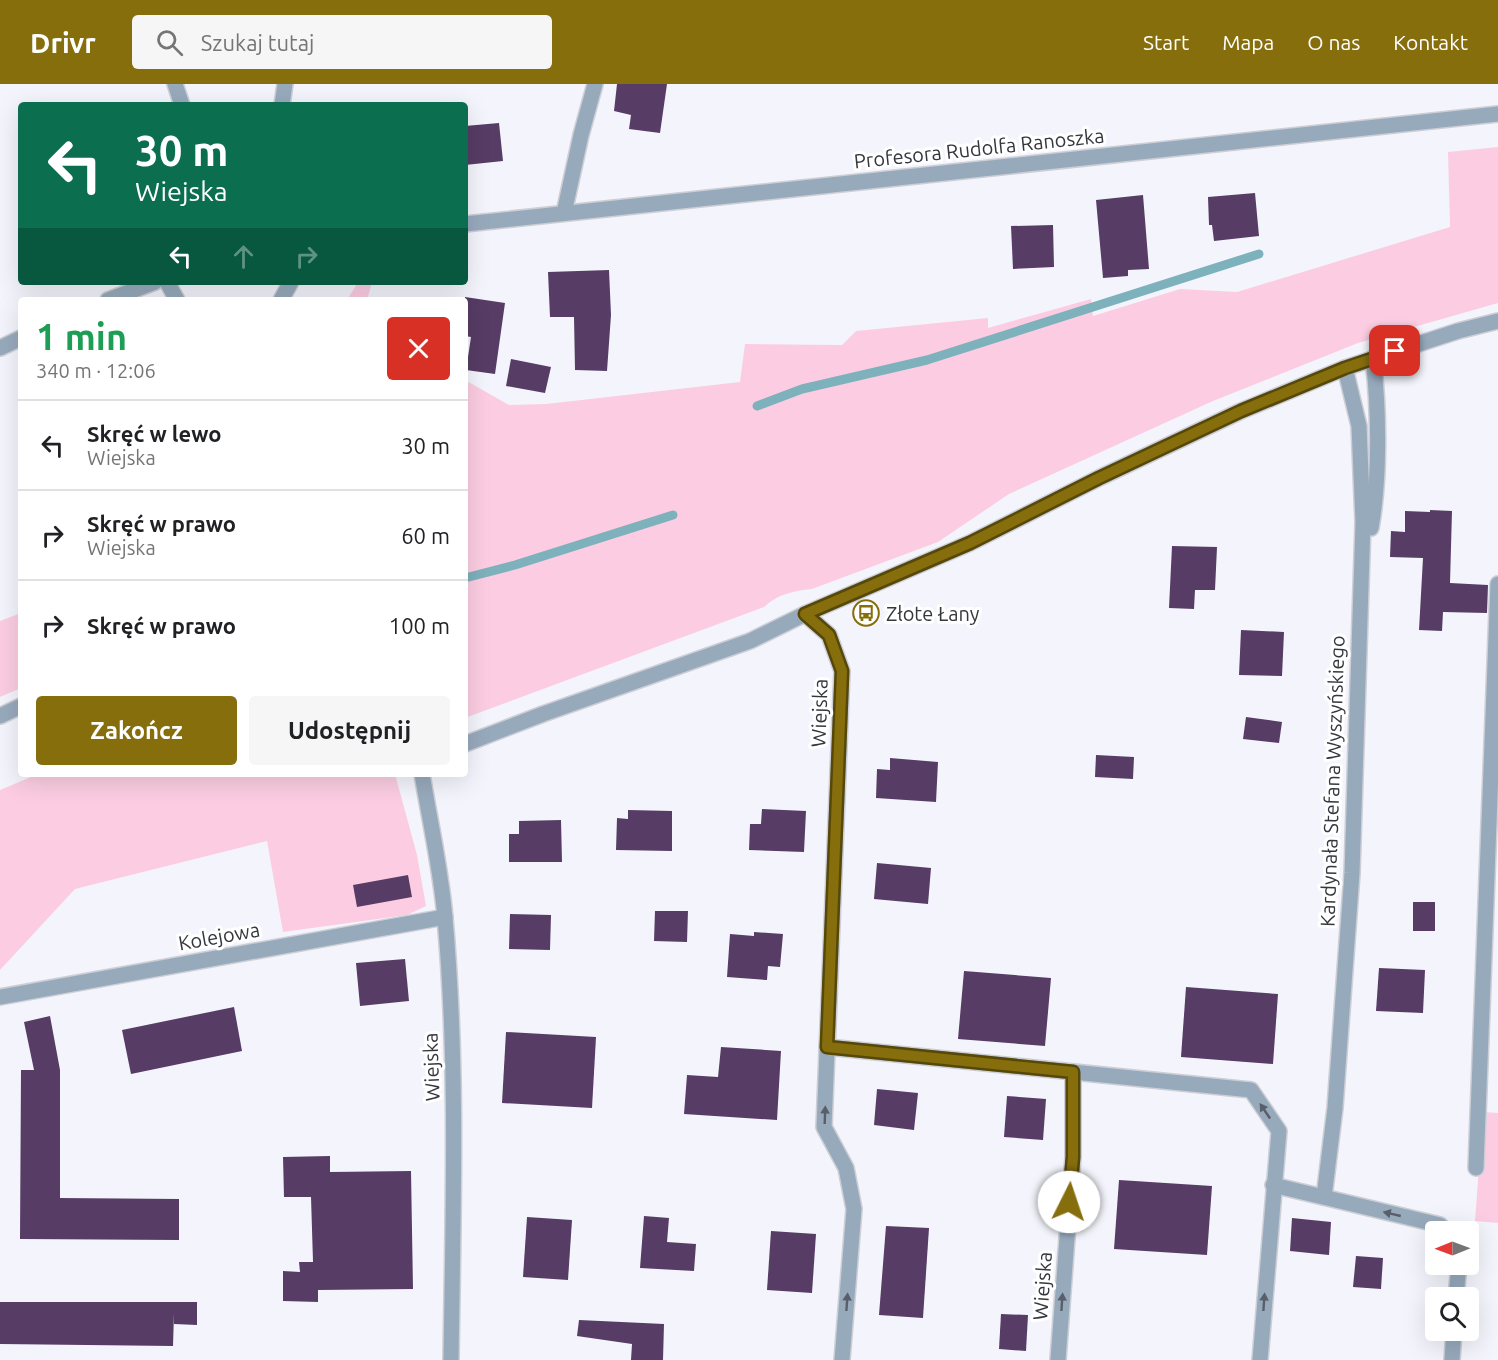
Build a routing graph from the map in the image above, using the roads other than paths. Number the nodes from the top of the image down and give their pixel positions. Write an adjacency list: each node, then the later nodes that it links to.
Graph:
1 (175, 84): 4 (street)
2 (285, 84): 5 (street)
3 (596, 84): 7 (street)
4 (181, 102)
5 (282, 102)
6 (1498, 114): 7 (street, Profesora Rudolfa Ranoszka)
7 (564, 213): 8 (street, Profesora Rudolfa Ranoszka)
8 (468, 224)
9 (147, 285): 10 (street)
10 (116, 297)
11 (1498, 321): 14 (street)
12 (18, 339): 13 (street)
13 (0, 348)
14 (1373, 358): 15 (street); 17 (street)
15 (1345, 368): 17 (street, Kardynała Stefana Wyszyńskiego); 18 (street)
16 (1498, 584): 27 (street)
17 (1361, 587): 29 (street, Kardynała Stefana Wyszyńskiego)
18 (805, 614): 21 (street); 25 (street, Wiejska)
19 (18, 707): 20 (street)
20 (0, 716)
21 (468, 743)
22 (422, 777): 23 (street, Wiejska)
23 (445, 917): 24 (street, Kolejowa); 32 (street, Wiejska)
24 (0, 997)
25 (827, 1047): 26 (street); 33 (street, Wiejska, one-way to 25)
26 (1073, 1072): 28 (street, one-way to 26); 34 (street, Wiejska, one-way to 26)
27 (1476, 1168)
28 (1273, 1185): 29 (street); 35 (street, one-way to 28)
29 (1324, 1197): 30 (street, one-way to 29)
30 (1425, 1221)
31 (1453, 1341): 36 (street)
32 (451, 1360)
33 (842, 1360)
34 (1058, 1360)
35 (1260, 1360)
36 (1452, 1360)

